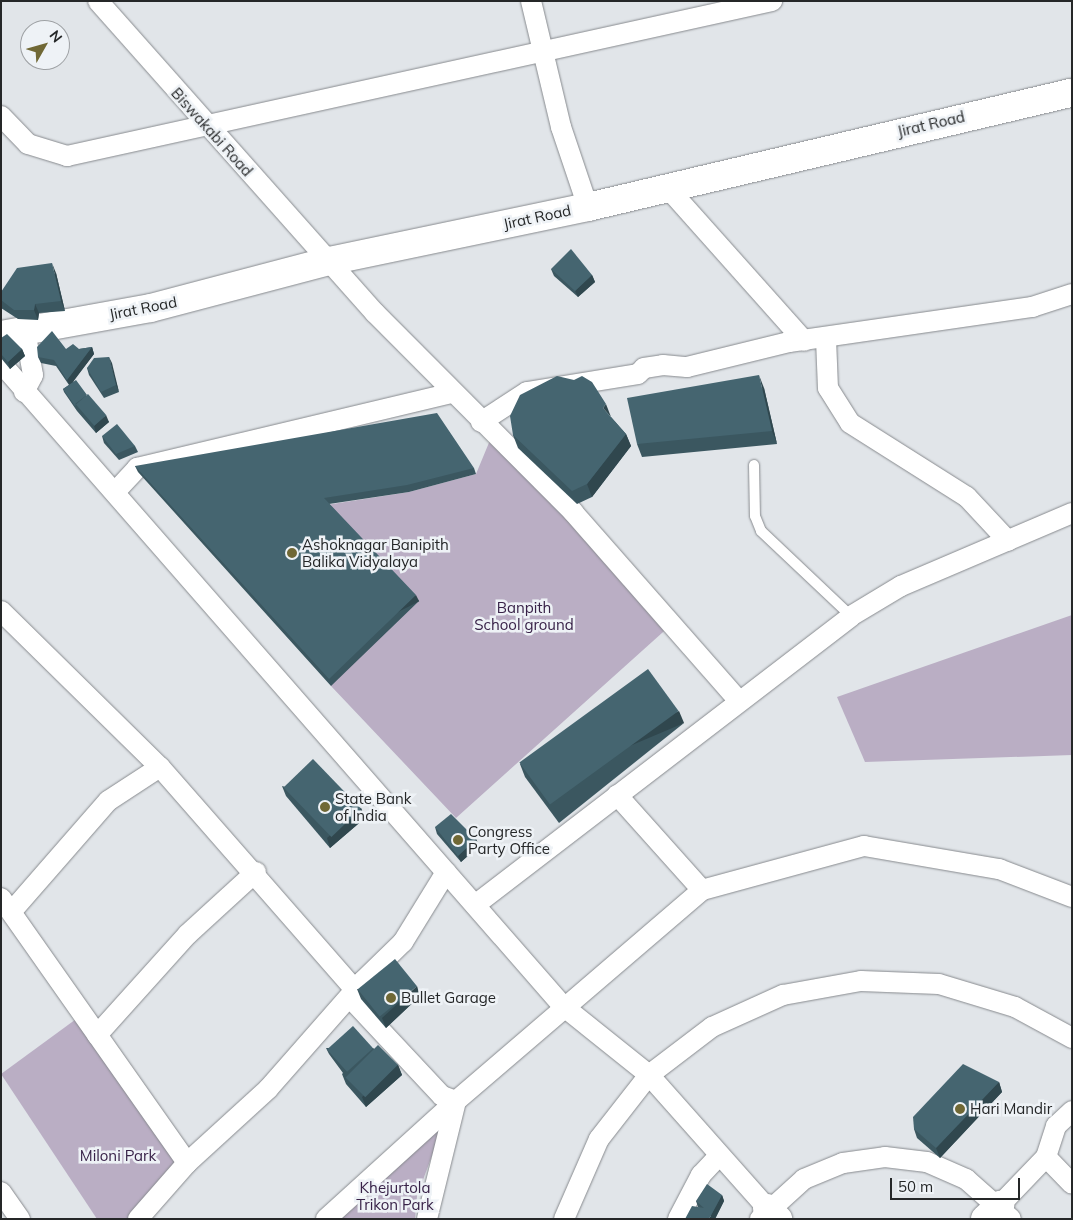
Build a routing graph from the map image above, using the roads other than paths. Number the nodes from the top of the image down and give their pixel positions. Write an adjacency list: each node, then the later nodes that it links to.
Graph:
1 (98, 1): 7 (street, Biswakabi Road)
2 (530, 1): 4 (street)
3 (772, 1): 4 (street)
4 (544, 51): 7 (street); 9 (street)
5 (1072, 93): 8 (main road, Jirat Road)
6 (1, 116): 7 (street)
7 (205, 125): 10 (street, Biswakabi Road)
8 (667, 187): 9 (main road, Jirat Road); 14 (street)
9 (588, 207): 10 (main road, Jirat Road)
10 (329, 261): 12 (main road, Jirat Road); 17 (street, Biswakabi Road)
11 (1072, 294): 13 (street)
12 (13, 332): 16 (street)
13 (826, 339): 14 (street); 22 (street)
14 (804, 341): 18 (street)
15 (1, 363): 16 (street)
16 (24, 392): 20 (street)
17 (451, 393): 18 (street, Biswakabi Road); 20 (street)
18 (481, 422): 25 (street, Biswakabi Road)
19 (754, 465): 24 (lane)
20 (115, 492): 29 (street)
21 (1072, 513): 22 (street)
22 (1008, 541): 24 (street)
23 (1, 611): 26 (street)
24 (851, 616): 25 (street)
25 (738, 700): 27 (street)
26 (160, 767): 28 (street); 32 (street)
27 (617, 795): 30 (street); 33 (street)
28 (256, 872): 34 (street); 36 (street)
29 (446, 872): 33 (street); 34 (street)
30 (702, 890): 31 (street); 35 (street)
31 (1072, 897)
32 (6, 905): 36 (street)
33 (475, 905): 35 (street)
34 (355, 990): 39 (street); 43 (street)
35 (562, 1006): 38 (street); 39 (street)
36 (97, 1035): 43 (street)
37 (1072, 1038): 38 (street)
38 (650, 1076): 41 (street); 52 (street)
39 (456, 1101): 50 (street); 51 (street)
40 (1072, 1111): 42 (street)
41 (718, 1157): 47 (street); 53 (street)
42 (1046, 1157): 44 (street); 46 (street)
43 (188, 1163): 49 (street)
44 (1072, 1184)
45 (1, 1192): 48 (street)
46 (999, 1214): 47 (street)
47 (769, 1215)
48 (20, 1219)
49 (138, 1219)
50 (326, 1219)
51 (427, 1219)
52 (564, 1219)
53 (678, 1219)

